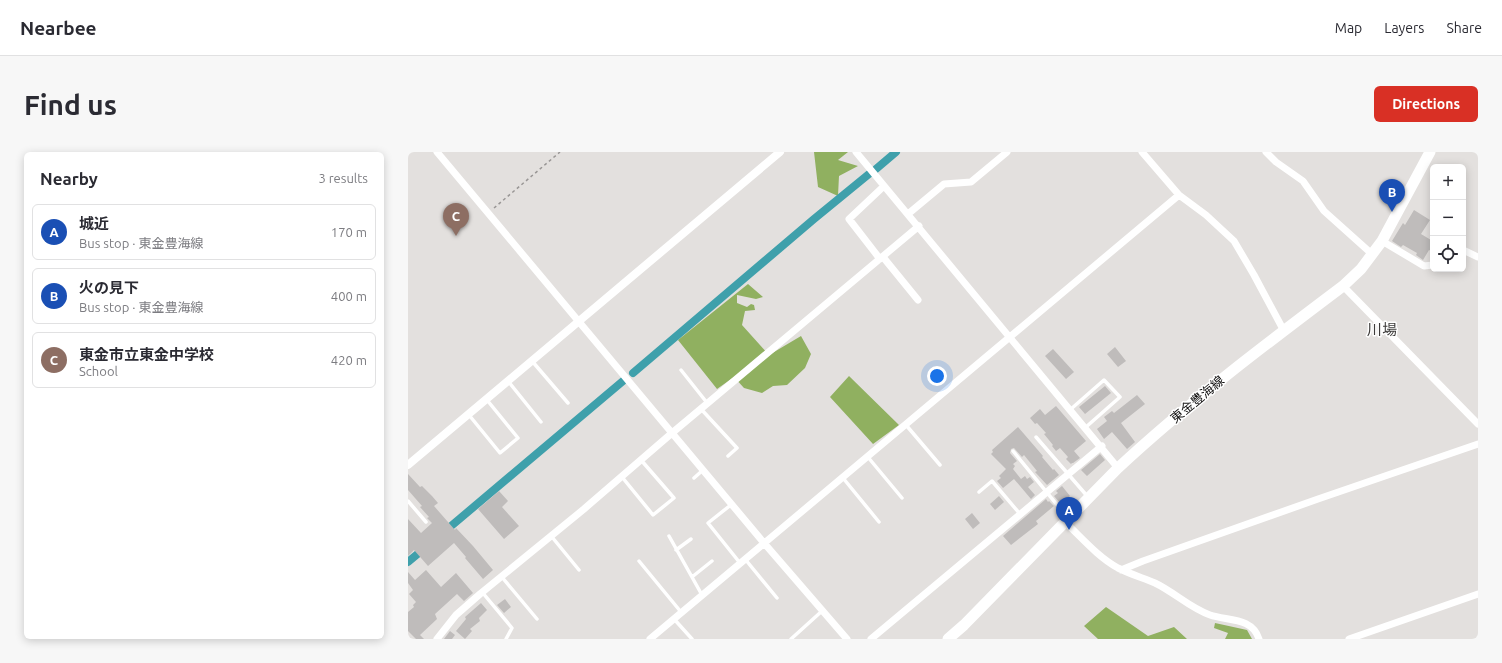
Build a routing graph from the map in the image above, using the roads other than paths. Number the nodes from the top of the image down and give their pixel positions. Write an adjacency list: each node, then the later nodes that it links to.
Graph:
1 (438, 152): 20 (street)
2 (780, 152): 20 (street)
3 (856, 152): 8 (street)
4 (1007, 152): 10 (street)
5 (1142, 152): 9 (street)
6 (1266, 152): 14 (street)
7 (1430, 152): 12 (main road, 東金豊海線)
8 (884, 186): 10 (street); 16 (street)
9 (1179, 195): 21 (street); 22 (street)
10 (908, 214): 11 (street)
11 (919, 226): 16 (street); 22 (street)
12 (1382, 241): 14 (main road, 東金豊海線); 17 (street)
13 (1466, 251): 15 (street)
14 (1372, 254): 18 (main road, 東金豊海線)
15 (1478, 257)
16 (881, 258): 19 (street); 28 (street)
17 (1430, 266)
18 (1343, 286): 21 (main road, 東金豊海線); 34 (street)
19 (918, 300)
20 (579, 321): 23 (street); 36 (street)
21 (1284, 331): 46 (main road, 東金豊海線)
22 (1010, 336): 30 (street); 33 (street)
23 (532, 361): 25 (street); 27 (lane)
24 (681, 370): 28 (lane)
25 (508, 381): 26 (street); 32 (lane)
26 (487, 399): 31 (street); 31 (lane)
27 (568, 403)
28 (708, 404): 29 (street)
29 (701, 409): 36 (street); 41 (lane)
30 (1071, 409): 35 (street); 35 (lane)
31 (468, 414): 44 (street)
32 (541, 422)
33 (905, 424): 42 (street); 45 (lane)
34 (1478, 424)
35 (1086, 427): 39 (street)
36 (672, 433): 43 (street); 47 (street)
37 (1036, 437): 48 (lane)
38 (1478, 444): 71 (street)
39 (1102, 446): 46 (street); 48 (street)
40 (1013, 451): 53 (lane)
41 (728, 456)
42 (866, 456): 50 (street); 54 (lane)
43 (642, 460): 49 (street); 49 (lane)
44 (408, 465)
45 (940, 465)
46 (1118, 468): 55 (main road, 東金豊海線)
47 (703, 470): 51 (lane); 57 (street)
48 (1068, 474): 53 (street); 55 (lane)
49 (622, 477): 63 (street)
50 (842, 477): 61 (lane); 65 (street)
51 (694, 478)
52 (979, 492): 58 (lane)
53 (1047, 492): 58 (street); 59 (lane)
54 (902, 498)
55 (1089, 498): 59 (main road, 東金豊海線)
56 (408, 501): 60 (lane)
57 (732, 504): 65 (street); 69 (lane)
58 (1020, 515): 88 (street)
59 (1067, 520): 71 (street); 89 (main road, 東金豊海線)
60 (426, 522)
61 (879, 522)
62 (669, 536): 66 (lane)
63 (552, 537): 70 (lane); 72 (street)
64 (691, 539): 66 (lane)
65 (764, 543): 69 (street); 78 (street)
66 (676, 550): 73 (lane)
67 (639, 561): 79 (lane)
68 (712, 561): 73 (lane)
69 (742, 561): 76 (street); 77 (lane)
70 (579, 570)
71 (1121, 570): 90 (street)
72 (501, 576): 74 (street); 80 (lane)
73 (692, 577): 76 (lane)
74 (482, 592): 83 (street); 84 (lane)
75 (1478, 594): 91 (street)
76 (702, 595): 79 (street)
77 (777, 598)
78 (822, 611): 82 (street); 87 (lane)
79 (681, 612): 81 (street)
80 (537, 619)
81 (674, 619): 85 (street); 86 (lane)
82 (844, 638)
83 (437, 639)
84 (506, 639)
85 (650, 639)
86 (692, 639)
87 (791, 639)
88 (871, 639)
89 (948, 639)
90 (1259, 639)
91 (1349, 639)

